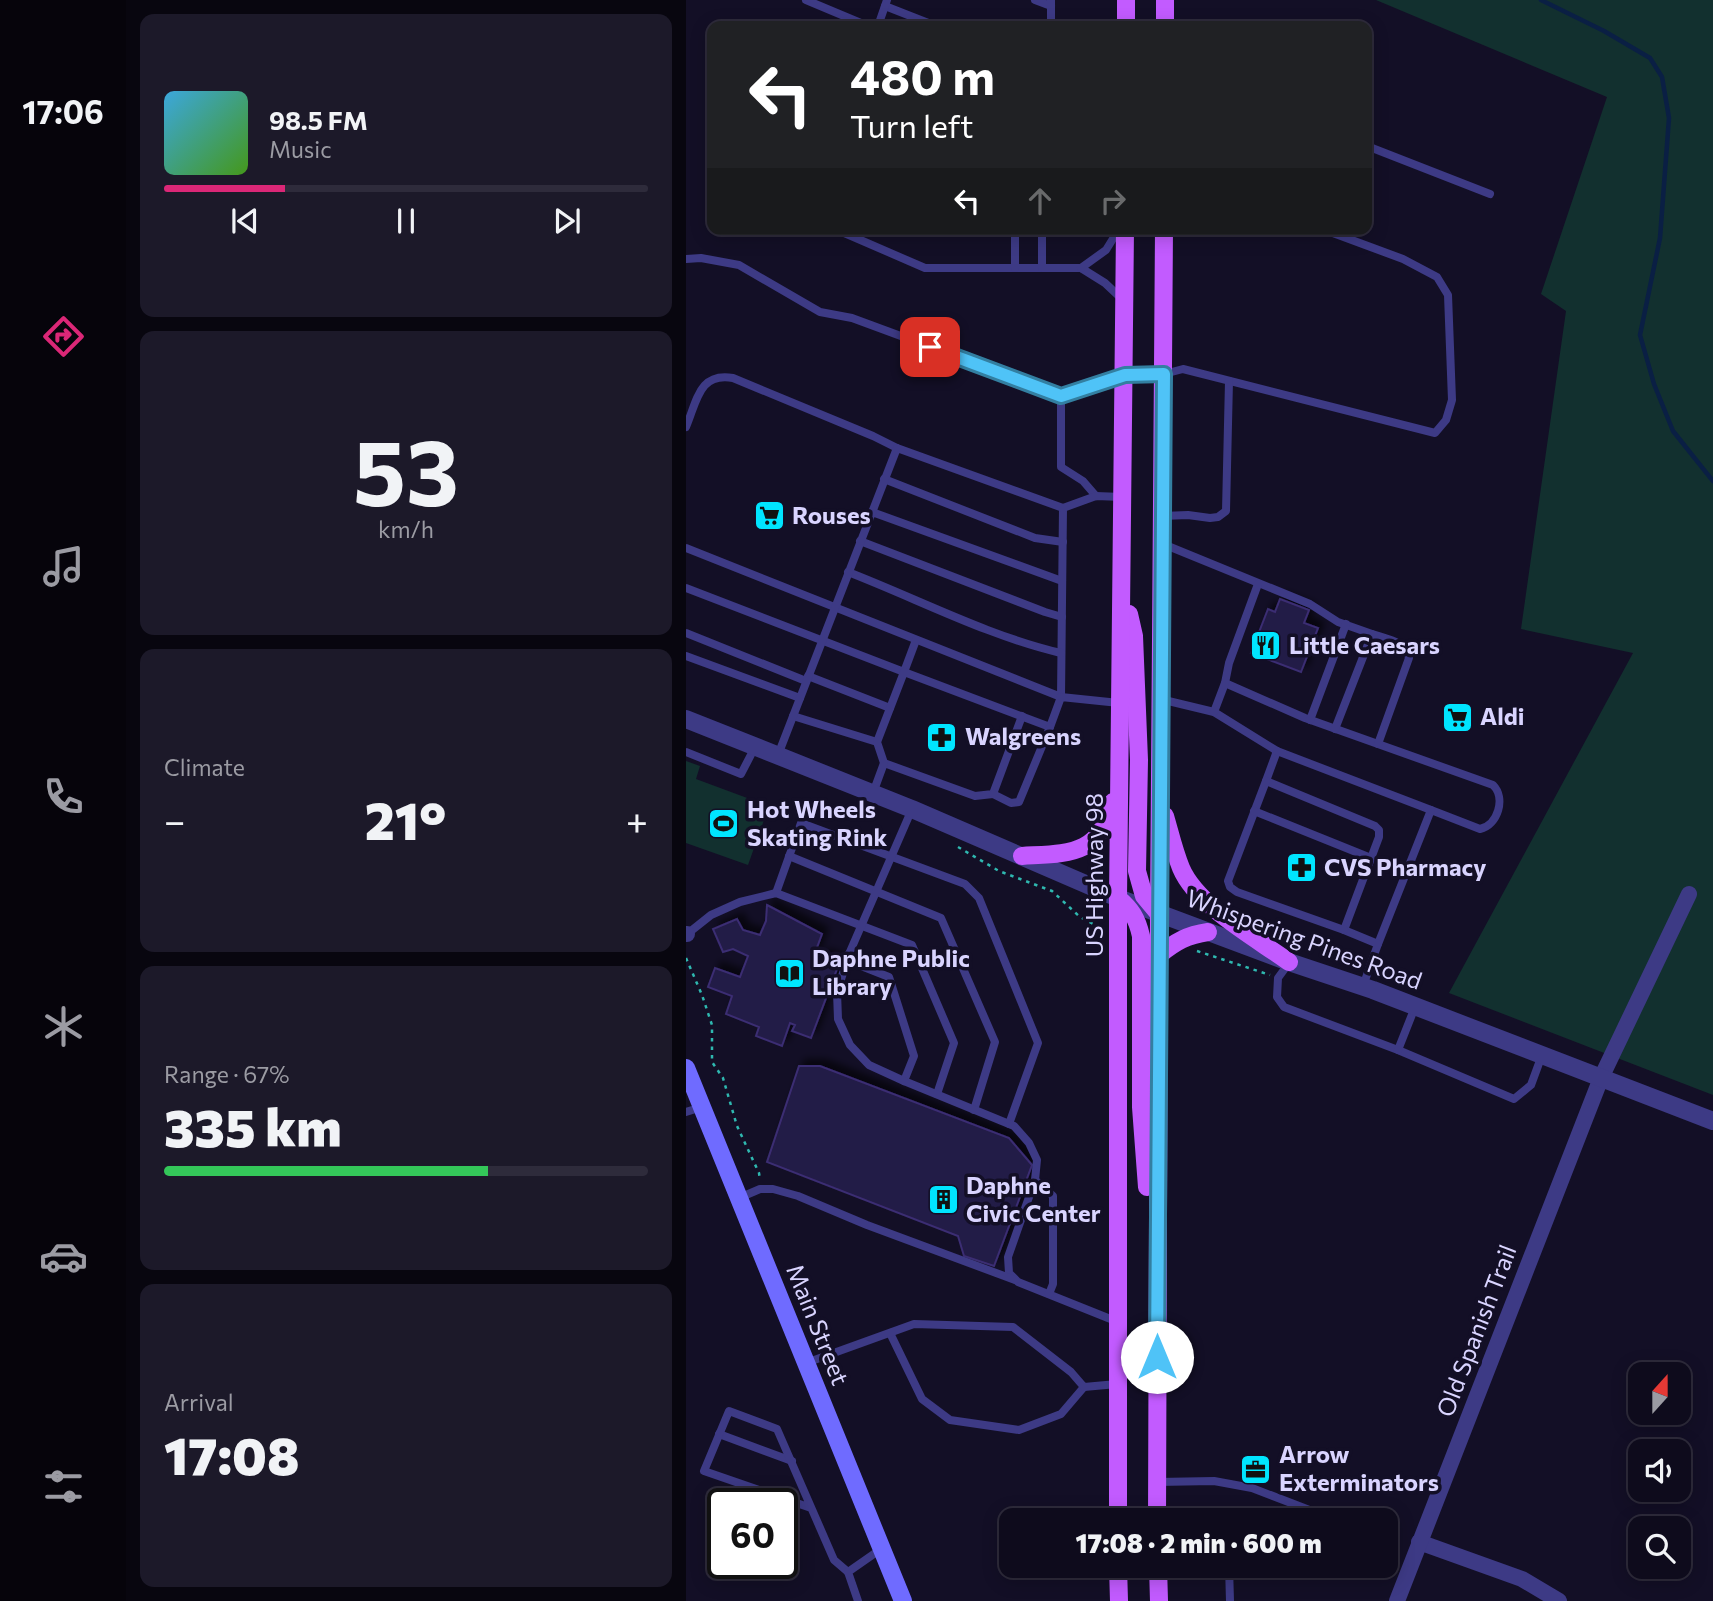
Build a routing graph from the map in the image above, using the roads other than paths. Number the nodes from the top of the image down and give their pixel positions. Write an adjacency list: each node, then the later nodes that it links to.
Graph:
1 (806, 0): 5 (lane)
2 (1035, 0): 7 (lane)
3 (1126, 0): 12 (main road)
4 (1166, 0): 13 (main road)
5 (823, 3): 8 (lane)
6 (886, 3): 9 (lane); 10 (lane)
7 (1051, 3): 11 (lane)
8 (858, 21)
9 (880, 21)
10 (925, 21)
11 (1051, 21)
12 (1126, 21)
13 (1165, 21)
14 (1372, 148): 15 (lane)
15 (1490, 194)
16 (849, 235): 24 (lane)
17 (1015, 235): 24 (lane)
18 (1042, 235): 25 (lane)
19 (1115, 235): 26 (lane)
20 (1125, 235): 27 (main road, US Highway 98)
21 (1164, 235): 28 (main road)
22 (1338, 235): 30 (lane)
23 (686, 259): 31 (lane)
24 (1015, 268): 25 (lane)
25 (1042, 268): 26 (lane)
26 (1081, 268): 27 (lane)
27 (1123, 300): 29 (main road, US Highway 98)
28 (1164, 374): 29 (street); 30 (lane); 39 (main road)
29 (1125, 375): 31 (lane); 36 (main road, US Highway 98)
30 (1229, 381): 39 (lane)
31 (1061, 396): 35 (lane)
32 (686, 427): 33 (lane)
33 (897, 448): 34 (lane); 37 (lane)
34 (884, 479): 38 (lane); 41 (lane)
35 (1097, 496): 36 (lane); 37 (lane)
36 (1122, 497): 45 (main road, US Highway 98)
37 (1063, 508): 41 (lane)
38 (872, 512): 40 (lane); 46 (lane)
39 (1162, 516): 42 (main road)
40 (860, 541): 44 (lane); 50 (lane)
41 (1063, 542): 46 (lane)
42 (1162, 544): 47 (lane); 63 (main road)
43 (686, 548): 49 (lane)
44 (848, 572): 49 (lane); 56 (lane)
45 (1122, 572): 64 (main road, US Highway 98); 96 (main road)
46 (1062, 581): 50 (lane)
47 (1258, 584): 51 (lane); 60 (lane)
48 (686, 588): 54 (lane)
49 (835, 607): 54 (lane); 55 (lane)
50 (1062, 617): 56 (lane)
51 (1346, 624): 53 (lane); 70 (lane)
52 (686, 633): 59 (lane)
53 (1372, 634): 72 (lane); 74 (lane)
54 (822, 640): 58 (lane); 59 (lane)
55 (916, 640): 58 (lane); 61 (lane)
56 (1062, 653): 61 (lane)
57 (686, 656): 62 (lane)
58 (904, 672): 65 (lane); 68 (lane)
59 (807, 679): 62 (lane); 65 (lane)
60 (1225, 683): 66 (lane); 70 (lane)
61 (1061, 697): 64 (lane); 71 (lane)
62 (800, 698): 67 (lane)
63 (1160, 699): 66 (lane); 84 (main road)
64 (1120, 704): 80 (main road, US Highway 98)
65 (890, 708): 73 (lane)
66 (1214, 712): 76 (lane)
67 (793, 716): 73 (lane); 78 (lane)
68 (1022, 716): 71 (lane); 83 (lane)
69 (686, 719): 75 (street, Whispering Pines Road)
70 (1310, 720): 72 (lane)
71 (1050, 727): 83 (lane)
72 (1335, 729): 74 (lane)
73 (877, 743): 79 (lane)
74 (1378, 744): 86 (lane)
75 (755, 747): 77 (lane); 78 (street, Whispering Pines Road)
76 (1277, 751): 81 (lane); 86 (lane)
77 (686, 752)
78 (778, 756): 82 (street, Whispering Pines Road)
79 (884, 763): 82 (lane); 83 (lane)
80 (1119, 775): 89 (main road); 95 (main road, US Highway 98)
81 (1266, 781): 87 (lane); 91 (lane)
82 (873, 793): 85 (street, Whispering Pines Road)
83 (993, 794)
84 (1159, 799): 96 (main road); 104 (main road)
85 (912, 809): 89 (street, Whispering Pines Road); 90 (lane)
86 (1431, 810): 101 (lane)
87 (1254, 811): 91 (lane); 98 (lane)
88 (789, 856): 90 (lane); 92 (lane); 93 (lane)
89 (1022, 856): 95 (street, Whispering Pines Road)
90 (891, 857): 92 (lane); 116 (lane)
91 (1371, 858): 98 (lane)
92 (876, 891): 97 (lane); 114 (lane)
93 (776, 892): 97 (lane); 100 (lane)
94 (1689, 894): 110 (street, Old Spanish Trail)
95 (1118, 898): 96 (street, Whispering Pines Road); 119 (main road); 122 (main road, US Highway 98)
96 (1159, 914): 99 (street, Whispering Pines Road); 103 (main road)
97 (861, 926): 102 (lane); 112 (lane)
98 (1344, 930): 101 (lane)
99 (1208, 932): 103 (main road); 104 (street, Whispering Pines Road)
100 (686, 934)
101 (1378, 944): 105 (lane)
102 (849, 954): 111 (lane); 111 (lane)
103 (1159, 955): 119 (main road)
104 (1290, 962): 105 (street, Whispering Pines Road); 107 (lane)
105 (1363, 986): 106 (street, Whispering Pines Road)
106 (1415, 1006): 107 (lane); 108 (street, Whispering Pines Road)
107 (1398, 1050): 108 (lane)
108 (1542, 1055): 110 (street, Whispering Pines Road)
109 (686, 1068): 113 (main road, Main Street)
110 (1601, 1078): 115 (street, Whispering Pines Road); 134 (street, Old Spanish Trail)
111 (904, 1081): 112 (lane)
112 (937, 1094): 114 (lane)
113 (694, 1110): 118 (main road, Main Street)
114 (974, 1110): 116 (lane)
115 (1713, 1121)
116 (1009, 1124): 117 (lane)
117 (1035, 1180): 120 (lane); 121 (lane)
118 (739, 1198): 120 (lane); 124 (main road, Main Street)
119 (1157, 1256): 129 (main road)
120 (1020, 1282): 121 (lane)
121 (1049, 1294): 122 (lane)
122 (1118, 1322): 125 (main road, US Highway 98)
123 (890, 1333): 124 (lane); 126 (lane); 126 (lane)
124 (806, 1363): 135 (main road, Main Street)
125 (1118, 1384): 126 (lane); 131 (main road, US Highway 98)
126 (1084, 1387)
127 (719, 1434): 128 (lane); 128 (lane); 130 (lane)
128 (792, 1461): 130 (lane)
129 (1157, 1482): 132 (main road); 133 (lane)
130 (811, 1508): 136 (lane)
131 (1118, 1508)
132 (1157, 1508)
133 (1304, 1508)
134 (1419, 1542): 145 (street, Old Spanish Trail); 146 (street)
135 (881, 1549): 136 (lane); 141 (main road, Main Street)
136 (848, 1572): 140 (lane)
137 (1118, 1578): 142 (main road)
138 (1158, 1578): 143 (main road)
139 (1230, 1578): 144 (lane)
140 (858, 1601)
141 (903, 1601)
142 (1119, 1601)
143 (1159, 1601)
144 (1230, 1601)
145 (1397, 1601)
146 (1559, 1601)

